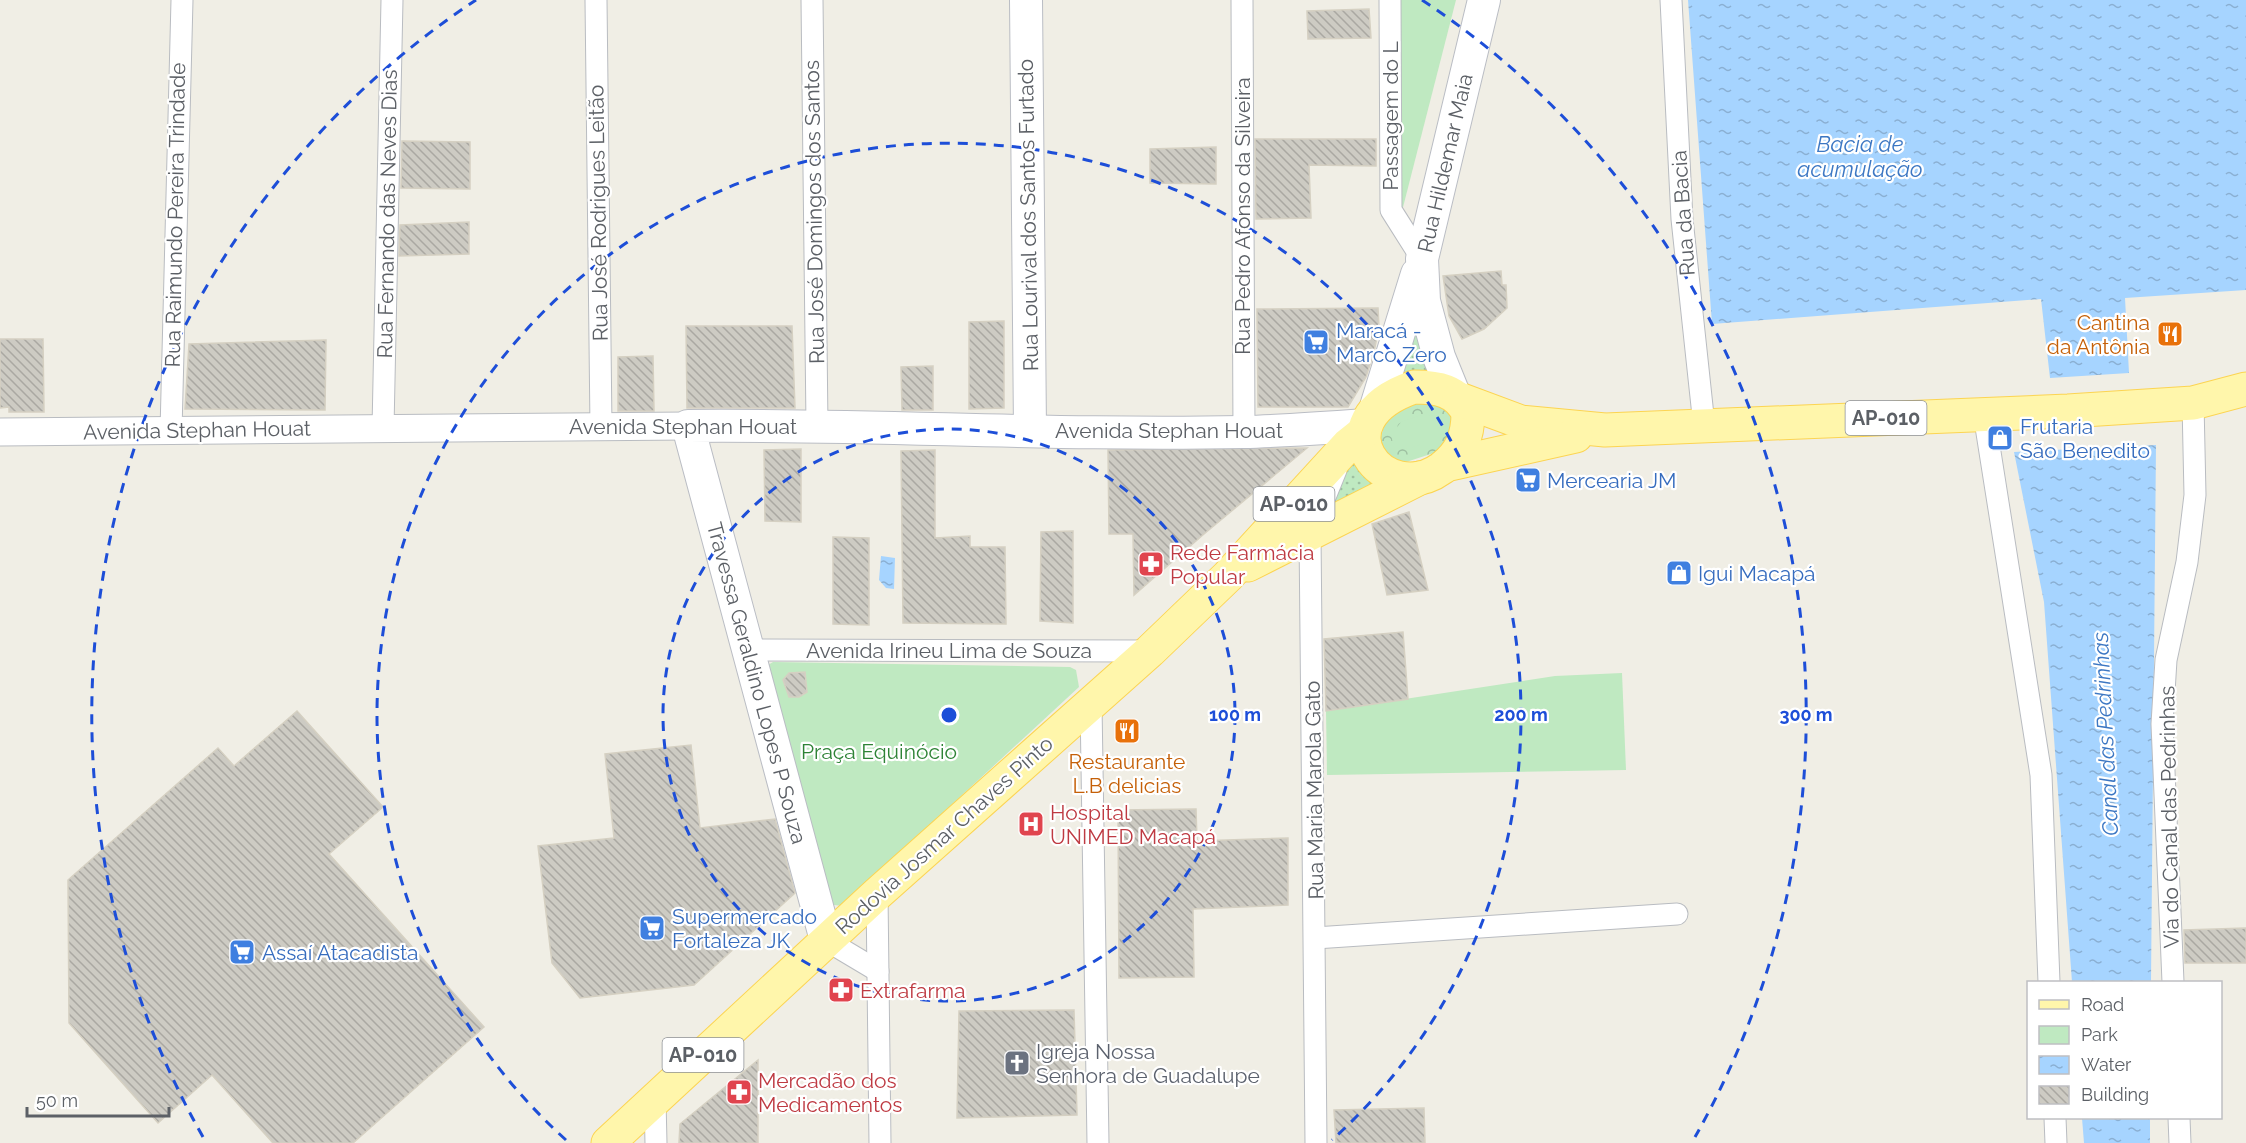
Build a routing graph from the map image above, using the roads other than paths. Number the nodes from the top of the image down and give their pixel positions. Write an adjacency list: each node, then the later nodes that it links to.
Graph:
1 (182, 0): 22 (street, Rua Raimundo Pereira Trindade)
2 (392, 0): 19 (street, Rua Fernando das Neves Dias)
3 (596, 0): 18 (street, Rua José Rodrigues Leitão)
4 (812, 0): 15 (street, Rua José Domingos dos Santos)
5 (1026, 0): 23 (main road, Rua Lourival dos Santos Furtado)
6 (1242, 0): 25 (street, Rua Pedro Afonso da Silveira)
7 (1390, 0): 10 (street, Passagem do L)
8 (1484, 0): 10 (main road, Rua Hildemar Maia)
9 (1671, 0): 16 (street, Rua da Bacia)
10 (1422, 259): 12 (main road, Rua Hildemar Maia); 20 (main road)
11 (2246, 389): 13 (main road, Rodovia Josmar Chaves Pinto / AP-010)
12 (1457, 396): 20 (main road, AP-010); 21 (main road, Rodovia Josmar Chaves Pinto / AP-010); 26 (main road, AP-010)
13 (2193, 403): 14 (main road, Rodovia Josmar Chaves Pinto / AP-010); 38 (street, Via do Canal das Pedrinhas)
14 (1984, 414): 16 (main road, Rodovia Josmar Chaves Pinto / AP-010); 37 (street)
15 (817, 425): 17 (main road, Avenida Stephan Houat); 23 (main road, Avenida Stephan Houat)
16 (1704, 425): 21 (main road, Rodovia Josmar Chaves Pinto / AP-010)
17 (688, 426): 18 (street, Avenida Stephan Houat); 29 (main road, Travessa Geraldino Lopes P Souza)
18 (601, 427): 19 (street, Avenida Stephan Houat)
19 (383, 428): 22 (street, Avenida Stephan Houat)
20 (1363, 429): 25 (main road, Avenida Stephan Houat); 26 (main road, AP-010); 27 (street, Rua Maria Marola Gato); 28 (main road, Rodovia Josmar Chaves Pinto / AP-010)
21 (1605, 430): 26 (main road, Rodovia Josmar Chaves Pinto / AP-010)
22 (171, 431): 24 (street, Avenida Stephan Houat)
23 (1030, 431): 25 (main road, Avenida Stephan Houat)
24 (0, 432)
25 (1244, 432)
26 (1433, 472): 27 (main road, Rodovia Josmar Chaves Pinto / AP-010)
27 (1310, 534): 28 (main road, Rodovia Josmar Chaves Pinto / AP-010); 34 (street, Rua Maria Marola Gato)
28 (1228, 576): 30 (main road, Rodovia Josmar Chaves Pinto / AP-010)
29 (747, 650): 30 (street, Avenida Irineu Lima de Souza); 35 (main road, Travessa Geraldino Lopes P Souza)
30 (1150, 651): 31 (main road, Rodovia Josmar Chaves Pinto / AP-010)
31 (1091, 704): 32 (main road, Rodovia Josmar Chaves Pinto / AP-010); 45 (street)
32 (877, 894): 35 (main road, Rodovia Josmar Chaves Pinto / AP-010); 36 (street)
33 (1677, 914): 34 (street)
34 (1315, 939): 46 (street, Rua Maria Marola Gato)
35 (826, 940): 36 (street); 39 (main road, Rodovia Josmar Chaves Pinto / AP-010)
36 (878, 971): 44 (street)
37 (2049, 981)
38 (2173, 981)
39 (655, 1100): 42 (main road, Rodovia Josmar Chaves Pinto / AP-010); 43 (street)
40 (2055, 1119): 47 (street)
41 (2179, 1119): 48 (street)
42 (608, 1143)
43 (656, 1143)
44 (880, 1143)
45 (1098, 1143)
46 (1316, 1143)
47 (2056, 1143)
48 (2180, 1143)

